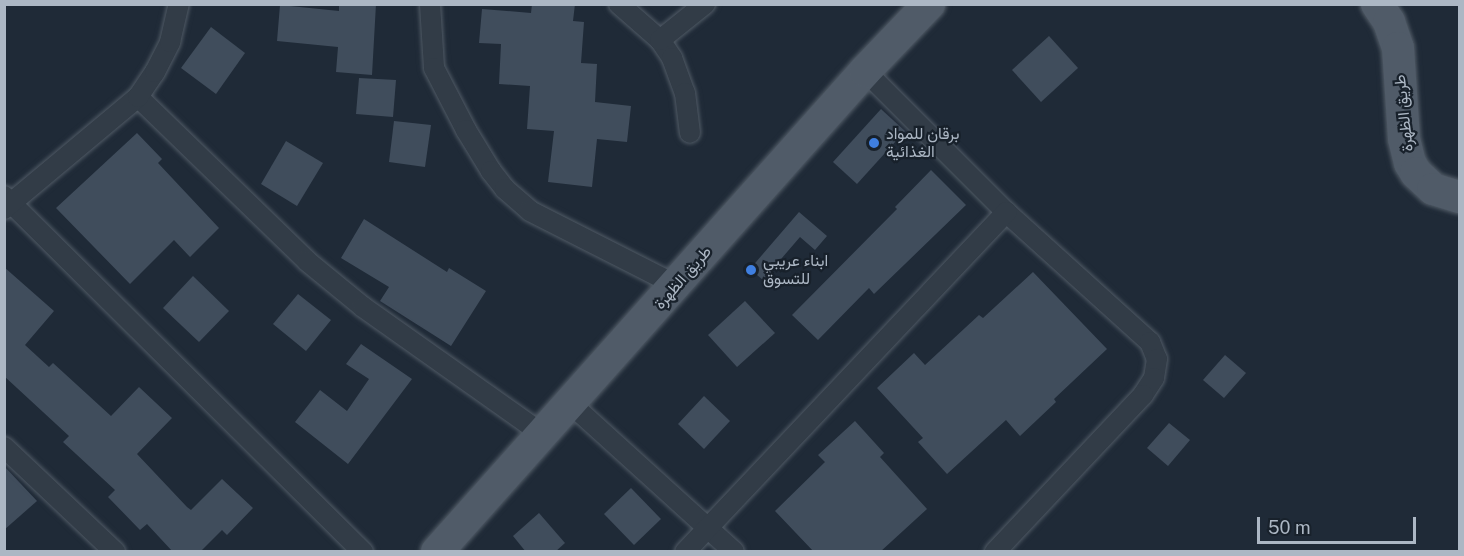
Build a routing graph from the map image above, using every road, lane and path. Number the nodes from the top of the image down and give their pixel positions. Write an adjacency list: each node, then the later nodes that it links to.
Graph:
1 (179, 4): 9 (street)
2 (430, 4): 14 (street)
3 (619, 4): 7 (street)
4 (705, 4): 7 (street)
5 (929, 4): 8 (main road, طريق الظهرة)
6 (1377, 4): 11 (main road, طريق الظهرة)
7 (660, 40): 10 (street)
8 (865, 71): 13 (street); 14 (main road, طريق الظهرة)
9 (138, 97): 12 (street); 16 (street)
10 (690, 133)
11 (1460, 197)
12 (7, 203): 20 (street)
13 (1006, 212): 18 (street); 24 (street)
14 (676, 285): 15 (main road, طريق الظهرة)
15 (571, 404): 16 (main road, طريق الظهرة); 18 (street)
16 (541, 433): 21 (main road, طريق الظهرة)
17 (4, 447): 19 (street)
18 (709, 527): 22 (street); 23 (street)
19 (114, 552)
20 (363, 552)
21 (437, 552)
22 (685, 552)
23 (734, 552)
24 (994, 552)

